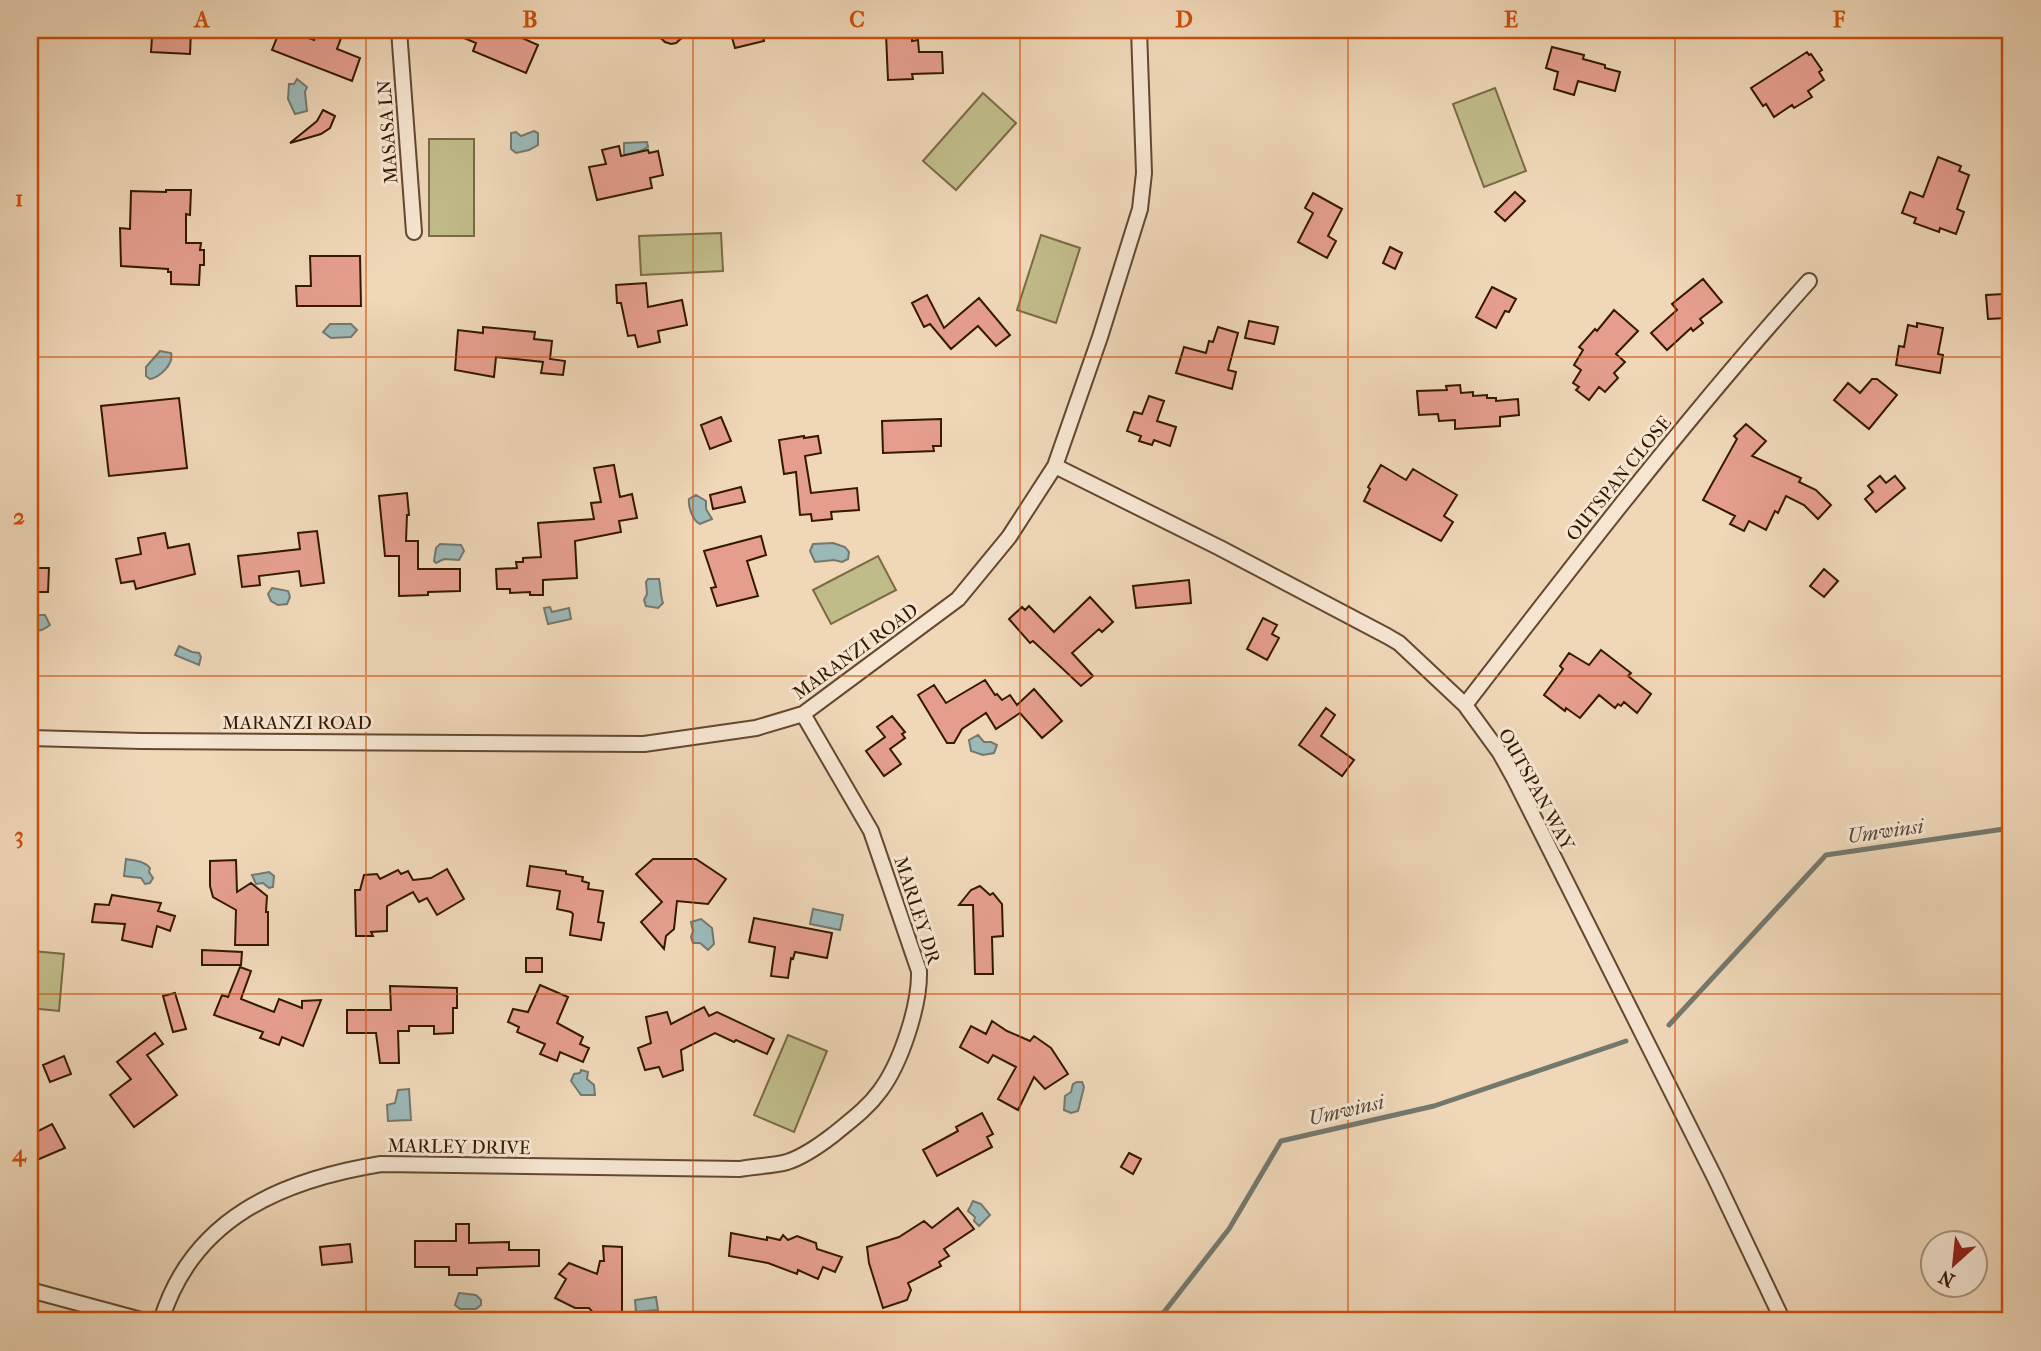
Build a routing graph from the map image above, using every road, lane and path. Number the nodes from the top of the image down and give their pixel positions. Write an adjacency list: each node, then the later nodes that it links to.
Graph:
1 (399, 30): 3 (street, MASASA LN)
2 (1139, 30): 5 (street, MARANZI ROAD)
3 (414, 232)
4 (1809, 281): 6 (street, OUTSPAN CLOSE)
5 (1055, 466): 6 (street, OUTSPAN WAY); 7 (street, MARANZI ROAD)
6 (1465, 705): 13 (street, OUTSPAN WAY)
7 (803, 714): 8 (street, MARANZI ROAD); 9 (street, MARLEY DR)
8 (30, 738)
9 (820, 1145): 12 (street, MARLEY DRIVE)
10 (30, 1290): 11 (street)
11 (145, 1321)
12 (161, 1321)
13 (1783, 1321)

